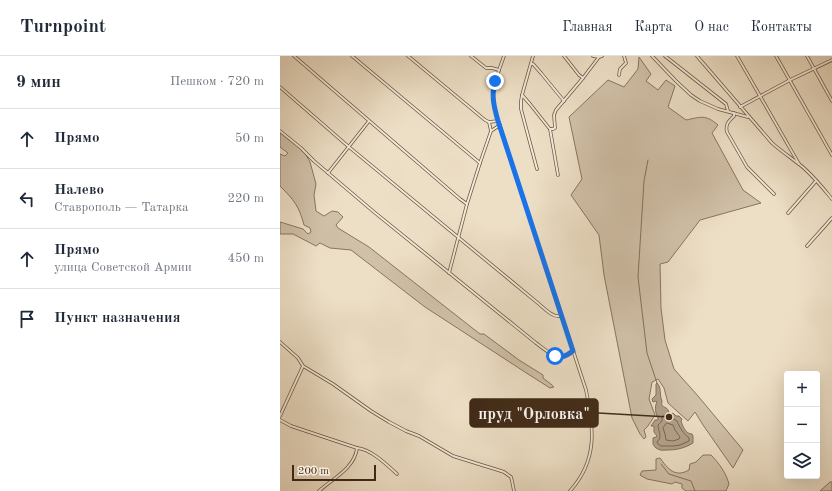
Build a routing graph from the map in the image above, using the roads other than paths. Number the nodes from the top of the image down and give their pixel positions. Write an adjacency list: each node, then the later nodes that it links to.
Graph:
1 (294, 56): 33 (street)
2 (352, 56): 42 (street)
3 (408, 56): 35 (street)
4 (471, 56): 20 (street)
5 (504, 56): 20 (street)
6 (533, 56): 18 (street)
7 (564, 56): 22 (street)
8 (593, 56): 9 (street)
9 (601, 56): 22 (street)
10 (624, 56): 21 (street)
11 (652, 56): 30 (street)
12 (665, 56): 30 (street)
13 (697, 56): 29 (street)
14 (737, 56): 26 (street)
15 (776, 56): 23 (street)
16 (807, 56): 19 (street)
17 (832, 60): 19 (street)
18 (531, 64): 25 (street); 27 (street)
19 (814, 68): 23 (street); 28 (street)
20 (498, 70): 34 (street)
21 (619, 75)
22 (583, 78): 27 (street)
23 (790, 80): 26 (street); 41 (street)
24 (280, 87): 40 (street)
25 (522, 95): 37 (street); 44 (street)
26 (761, 96): 29 (street); 43 (street)
27 (564, 101): 37 (street)
28 (832, 101)
29 (740, 107): 32 (street)
30 (728, 111): 31 (street)
31 (734, 113): 32 (street); 48 (street)
32 (749, 117): 43 (street)
33 (369, 121): 40 (street); 50 (street)
34 (498, 121): 35 (street); 36 (street)
35 (489, 122): 39 (street)
36 (500, 125): 39 (street); 56 (street)
37 (550, 129): 46 (street)
38 (280, 131): 45 (street)
39 (491, 131): 42 (street)
40 (349, 147): 45 (street); 53 (street)
41 (832, 155)
42 (480, 163): 50 (street)
43 (800, 165): 47 (street)
44 (537, 169)
45 (328, 173): 55 (street)
46 (558, 175)
47 (816, 181): 49 (street); 51 (street)
48 (774, 194)
49 (832, 199)
50 (467, 204): 53 (street)
51 (788, 213)
52 (832, 218): 54 (street)
53 (458, 237): 55 (street); 56 (street)
54 (807, 246)
55 (449, 273): 58 (street)
56 (561, 316): 58 (street)
57 (280, 342): 59 (street)
58 (573, 351): 66 (street)
59 (303, 366): 60 (street); 65 (street)
60 (280, 416)
61 (280, 420): 62 (street)
62 (357, 448): 63 (street); 64 (street)
63 (398, 474)
64 (319, 491)
65 (514, 491)
66 (570, 491)

